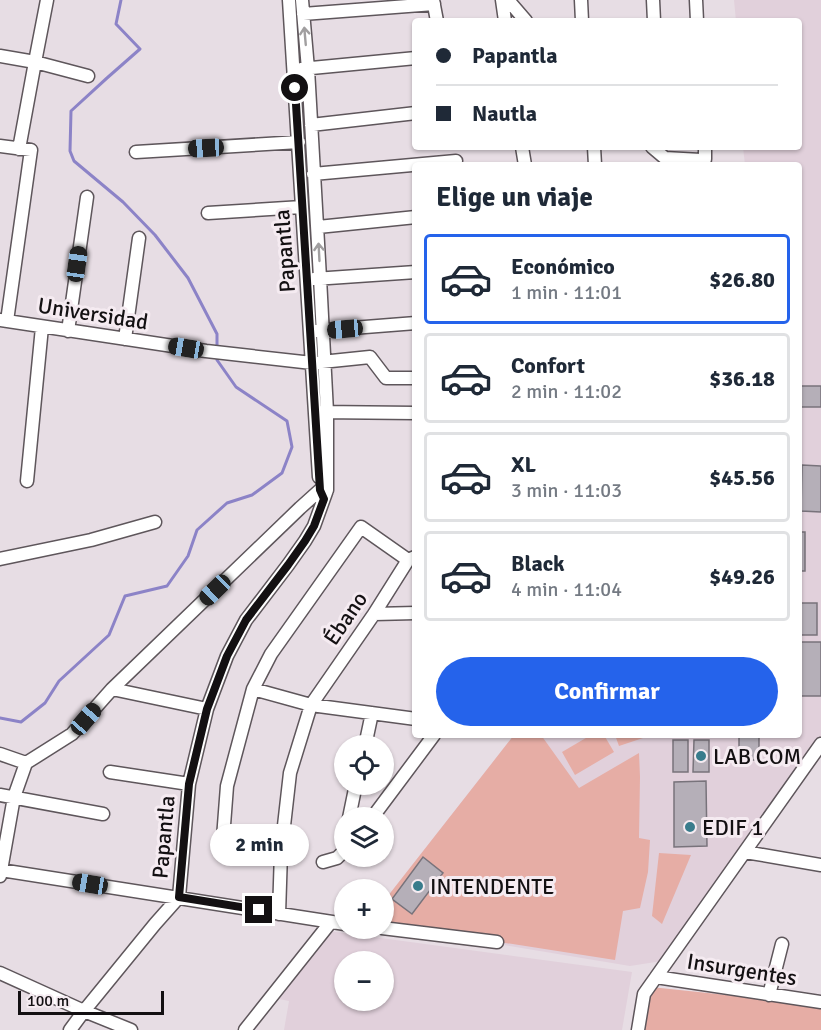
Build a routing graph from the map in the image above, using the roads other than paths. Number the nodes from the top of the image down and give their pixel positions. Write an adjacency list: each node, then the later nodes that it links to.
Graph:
1 (47, 0): 19 (street)
2 (289, 0): 20 (street, Papantla)
3 (302, 0): 10 (street, Papantla)
4 (502, 0): 12 (street)
5 (508, 0): 13 (street)
6 (581, 0): 14 (street)
7 (653, 0): 15 (street)
8 (696, 0): 16 (street)
9 (434, 2): 10 (street); 11 (street)
10 (303, 14): 21 (street, Papantla, one-way to 10)
11 (437, 18)
12 (505, 18)
13 (523, 18)
14 (582, 18)
15 (654, 18)
16 (697, 18)
17 (0, 56): 19 (street)
18 (412, 58): 21 (street)
19 (35, 62): 22 (street); 27 (street)
20 (294, 69): 21 (street); 25 (street, Papantla)
21 (308, 69): 24 (street, Papantla)
22 (88, 75)
23 (412, 113): 24 (street)
24 (311, 125): 32 (street, Papantla)
25 (299, 142): 28 (street); 34 (street, Papantla)
26 (0, 146): 27 (street)
27 (25, 149): 42 (street)
28 (136, 152)
29 (705, 153): 30 (street)
30 (665, 157)
31 (412, 166): 32 (street)
32 (314, 174): 37 (street, Papantla)
33 (87, 196): 45 (street)
34 (302, 207): 35 (street); 41 (street, Papantla)
35 (208, 213)
36 (412, 218): 37 (street)
37 (318, 227): 40 (street, Papantla, one-way to 37)
38 (139, 238): 47 (street)
39 (412, 272): 40 (street)
40 (320, 278): 41 (street); 46 (street, Papantla)
41 (307, 279): 46 (street, Papantla)
42 (4, 321): 44 (street, Universidad)
43 (412, 323): 46 (street)
44 (42, 327): 45 (street, Universidad); 52 (street)
45 (68, 331): 47 (street, Universidad)
46 (316, 331): 48 (street, Papantla)
47 (124, 339): 48 (street, Universidad)
48 (318, 362): 49 (street, Universidad); 50 (street, Papantla)
49 (412, 378)
50 (321, 412): 51 (street); 53 (street, Papantla)
51 (412, 413)
52 (27, 481)
53 (323, 493): 54 (street); 56 (street, Papantla)
54 (300, 508): 56 (street); 61 (street)
55 (155, 522): 58 (street)
56 (314, 526): 64 (street, Papantla)
57 (412, 558): 60 (street, Ébano); 62 (street)
58 (0, 559)
59 (412, 613): 60 (street)
60 (374, 614): 63 (street, Ébano)
61 (112, 689): 64 (street); 71 (street)
62 (253, 689): 63 (street); 78 (street)
63 (311, 705): 65 (street); 78 (street, Ébano)
64 (207, 709): 73 (street, Papantla)
65 (372, 713): 66 (street); 67 (street)
66 (412, 718)
67 (367, 735)
68 (432, 738): 76 (street)
69 (821, 744): 79 (street)
70 (0, 754): 71 (street)
71 (26, 763): 75 (street)
72 (110, 772): 73 (street)
73 (189, 784): 84 (street, Papantla)
74 (0, 795): 75 (street)
75 (14, 797): 77 (street); 83 (street)
76 (380, 807)
77 (103, 814)
78 (281, 852): 85 (street, Ébano)
79 (745, 852): 82 (street); 92 (street)
80 (334, 859): 81 (street)
81 (323, 862)
82 (821, 865)
83 (0, 872): 84 (street)
84 (179, 897): 85 (street); 95 (street, Papantla)
85 (279, 914): 86 (street)
86 (330, 922): 87 (street); 98 (street)
87 (334, 923)
88 (394, 929): 89 (street)
89 (497, 942)
90 (782, 944): 93 (street)
91 (0, 973): 95 (street)
92 (656, 977): 93 (street, Insurgentes); 99 (street)
93 (769, 995): 94 (street, Insurgentes)
94 (821, 1002)
95 (84, 1011): 96 (street, Papantla); 97 (street)
96 (70, 1030)
97 (131, 1030)
98 (245, 1030)
99 (638, 1030)

